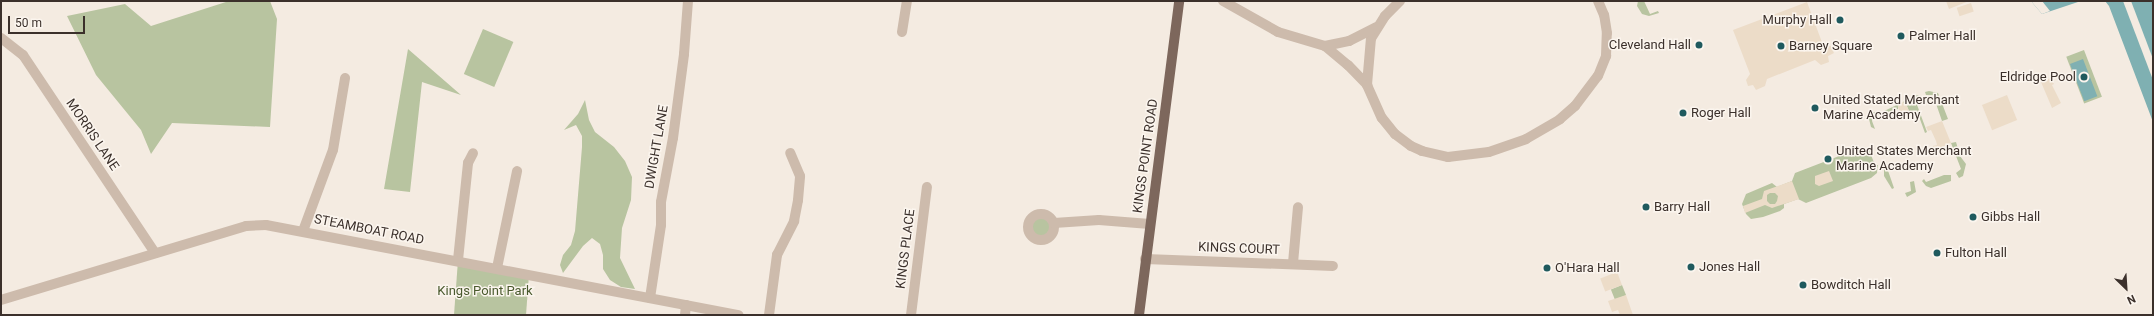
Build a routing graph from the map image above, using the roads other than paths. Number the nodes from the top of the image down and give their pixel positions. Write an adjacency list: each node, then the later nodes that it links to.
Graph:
1 (688, 1): 27 (street, DWIGHT LANE)
2 (907, 1): 8 (street)
3 (1179, 1): 19 (main road, KINGS POINT ROAD)
4 (1223, 1): 10 (street)
5 (1400, 1): 7 (street)
6 (1598, 1): 12 (street)
7 (1377, 27): 10 (street); 12 (street)
8 (902, 32)
9 (1, 38): 21 (street, MORRIS LANE)
10 (1325, 46): 12 (street)
11 (345, 78): 20 (street)
12 (1367, 85)
13 (473, 153): 23 (street)
14 (790, 153): 31 (street)
15 (517, 171): 26 (street)
16 (927, 187): 32 (street, KINGS PLACE)
17 (1298, 207): 24 (street)
18 (1054, 223): 19 (street)
19 (1150, 224): 22 (main road, KINGS POINT ROAD)
20 (303, 231): 21 (street, STEAMBOAT ROAD); 23 (street, STEAMBOAT ROAD)
21 (155, 253): 28 (street, STEAMBOAT ROAD)
22 (1145, 259): 24 (street, KINGS COURT); 33 (main road, KINGS POINT ROAD)
23 (458, 260): 26 (street, STEAMBOAT ROAD)
24 (1293, 263): 25 (street, KINGS COURT)
25 (1333, 266)
26 (497, 268): 27 (street, STEAMBOAT ROAD)
27 (650, 298): 29 (street, STEAMBOAT ROAD)
28 (1, 300)
29 (686, 310): 30 (street, STEAMBOAT ROAD)
30 (738, 315)
31 (769, 315)
32 (911, 315)
33 (1139, 315)

